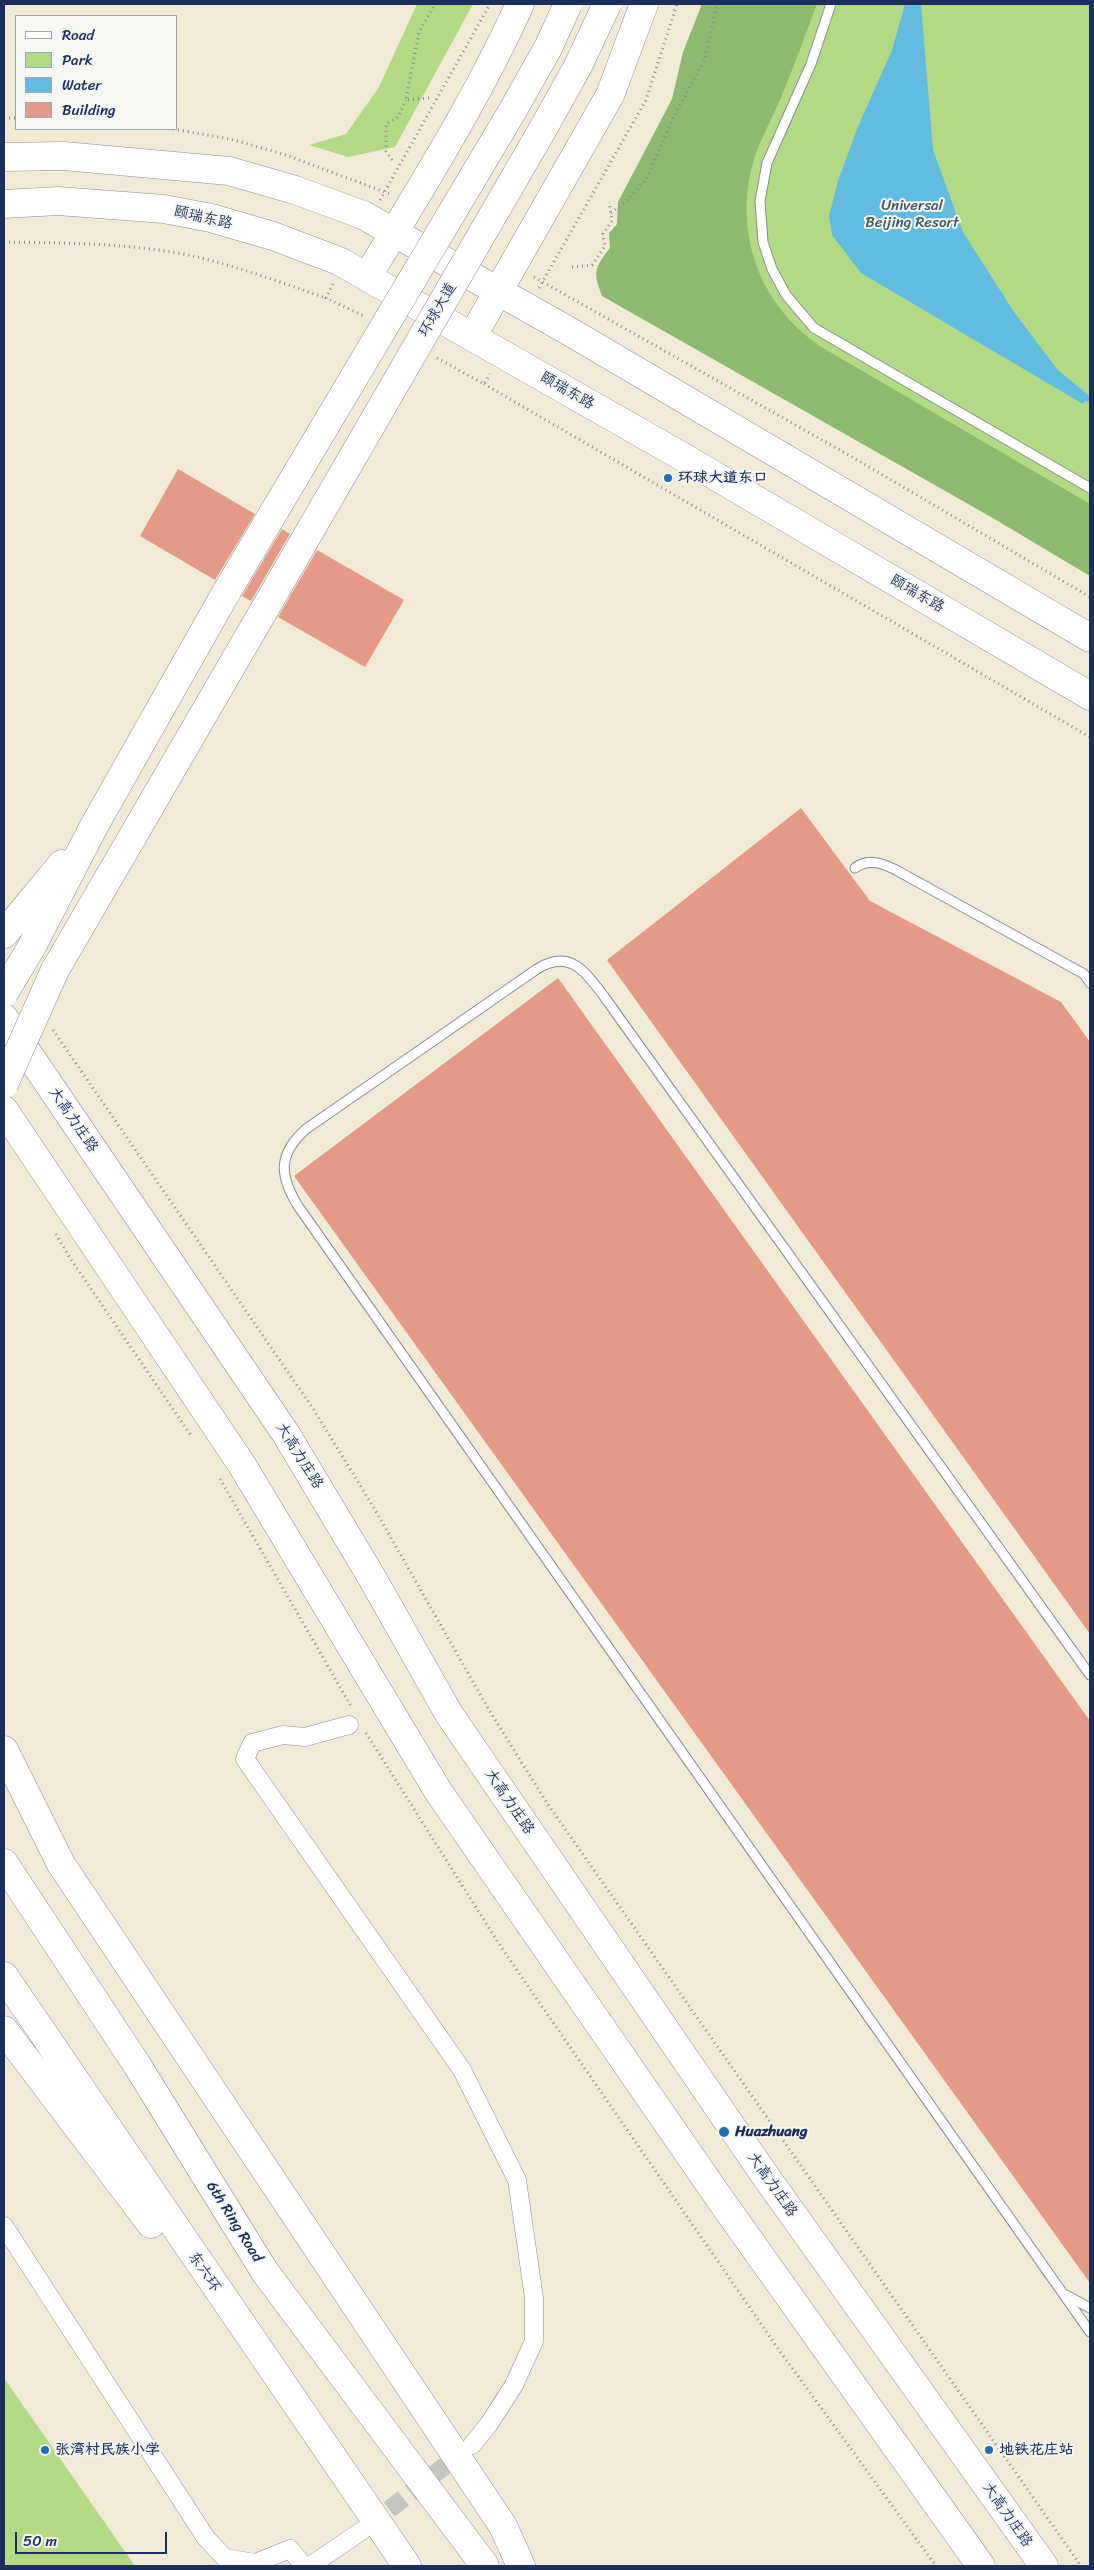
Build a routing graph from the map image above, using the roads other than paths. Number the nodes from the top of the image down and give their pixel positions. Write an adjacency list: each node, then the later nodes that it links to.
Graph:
1 (520, 4): 8 (main road)
2 (568, 4): 15 (main road, bridge)
3 (607, 4): 18 (main road, 环球大道, bridge)
4 (644, 4): 10 (main road)
5 (831, 4): 12 (lane)
6 (4, 157): 8 (main road)
7 (4, 204): 9 (main road, 颐瑞东路)
8 (394, 233): 9 (main road); 10 (main road)
9 (366, 277): 11 (main road, 颐瑞东路)
10 (498, 291): 11 (main road); 13 (main road)
11 (472, 337): 14 (main road, 颐瑞东路)
12 (1090, 488)
13 (1090, 638)
14 (1090, 696)
15 (94, 826): 17 (main road); 20 (main road, bridge)
16 (855, 868): 19 (lane)
17 (9, 928)
18 (55, 970): 22 (main road, bridge); 23 (main road, bridge)
19 (1090, 983)
20 (4, 993)
21 (4, 1018): 44 (main road, 大高力庄路)
22 (4, 1056)
23 (4, 1084)
24 (4, 1110): 43 (main road)
25 (1090, 1675): 32 (lane)
26 (349, 1725): 35 (street)
27 (4, 1750): 42 (main road)
28 (4, 1862): 41 (main road, 6th Ring Road)
29 (4, 1976): 36 (main road, 东六环)
30 (4, 2030): 36 (main road)
31 (4, 2226): 38 (street)
32 (1064, 2294): 33 (lane); 34 (lane)
33 (1090, 2308)
34 (1090, 2332)
35 (472, 2445)
36 (345, 2479): 40 (main road, 东六环)
37 (363, 2530): 39 (street)
38 (304, 2566)
39 (310, 2566)
40 (407, 2566)
41 (485, 2566)
42 (520, 2566)
43 (981, 2566)
44 (1044, 2566)

